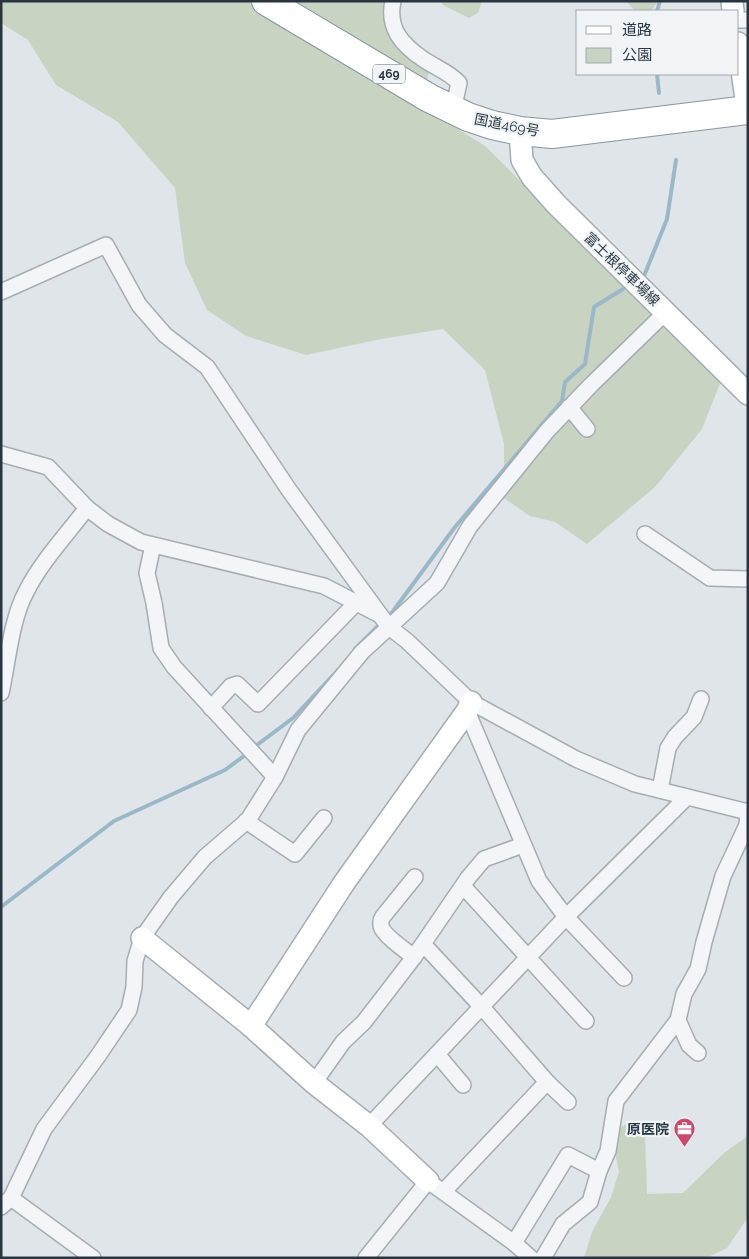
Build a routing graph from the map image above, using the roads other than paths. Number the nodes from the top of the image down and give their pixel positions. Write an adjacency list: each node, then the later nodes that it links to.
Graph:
1 (266, 1): 4 (highway, 国道469号 / 469)
2 (393, 1): 4 (street)
3 (739, 50): 5 (street)
4 (453, 110): 6 (highway, 国道469号 / 469)
5 (748, 111): 6 (highway, 国道469号 / 469)
6 (520, 131): 8 (street, 富士根停車場線)
7 (1, 292): 18 (street)
8 (666, 312): 9 (street, 富士根停車場線); 10 (street)
9 (748, 394)
10 (569, 408): 11 (street); 18 (street)
11 (587, 429)
12 (1, 454): 13 (street)
13 (87, 508): 15 (street); 19 (street)
14 (645, 534): 16 (street)
15 (153, 545): 17 (street); 22 (street)
16 (748, 579)
17 (356, 603): 18 (street); 22 (street)
18 (385, 621): 21 (street); 23 (street)
19 (1, 693)
20 (700, 699): 24 (street)
21 (469, 706): 24 (street); 29 (street); 41 (street)
22 (211, 708): 23 (street)
23 (275, 777): 28 (street)
24 (660, 790): 25 (street)
25 (687, 797): 27 (street); 32 (street)
26 (324, 818): 28 (street)
27 (747, 818): 39 (street)
28 (246, 821): 33 (street)
29 (523, 845): 31 (street); 32 (street)
30 (415, 878): 35 (street)
31 (463, 886): 34 (street); 36 (street)
32 (566, 917): 36 (street); 37 (street)
33 (142, 938): 41 (street); 51 (street)
34 (424, 945): 35 (street); 38 (street)
35 (414, 957): 45 (street)
36 (528, 957): 38 (street); 40 (street)
37 (624, 978)
38 (481, 1006): 43 (street); 44 (street)
39 (678, 1020): 42 (street); 49 (street)
40 (586, 1021)
41 (250, 1026): 45 (street)
42 (698, 1053)
43 (436, 1054): 46 (street); 48 (street)
44 (547, 1082): 47 (street); 50 (street)
45 (314, 1083): 48 (street)
46 (463, 1085)
47 (568, 1102)
48 (369, 1126): 50 (street)
49 (599, 1171): 52 (street); 56 (street)
50 (436, 1186): 52 (street); 54 (street)
51 (6, 1202): 53 (street)
52 (514, 1243): 55 (street)
53 (93, 1258)
54 (366, 1258)
55 (531, 1258)
56 (543, 1258)

